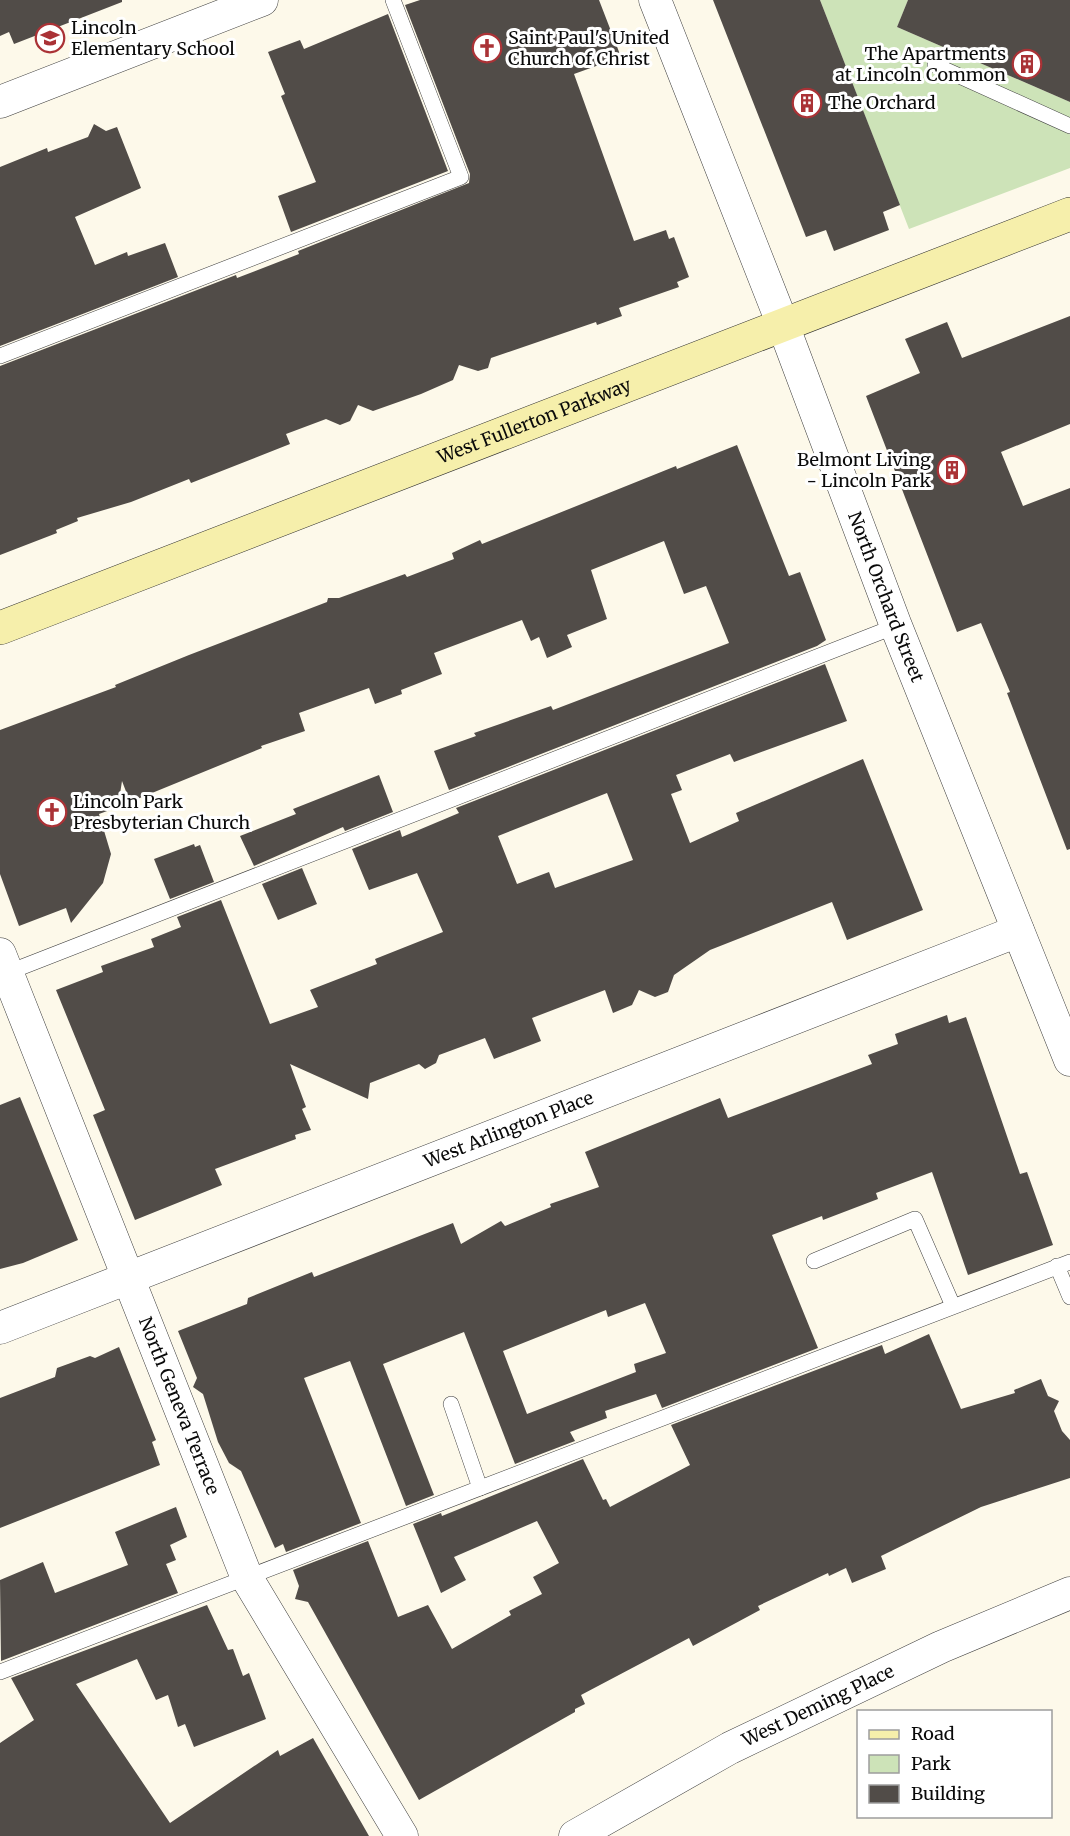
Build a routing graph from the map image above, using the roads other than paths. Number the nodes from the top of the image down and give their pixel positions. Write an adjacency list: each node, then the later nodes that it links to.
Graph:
1 (262, 0): 5 (street)
2 (393, 0): 9 (lane)
3 (655, 0): 8 (street, North Orchard Street)
4 (935, 65): 6 (lane)
5 (0, 102)
6 (1070, 126)
7 (1070, 214): 8 (main road, West Fullerton Parkway)
8 (783, 325): 10 (street, North Orchard Street); 11 (main road, West Fullerton Parkway)
9 (1, 354)
10 (896, 627): 12 (street, North Orchard Street); 13 (lane)
11 (0, 628)
12 (1018, 931): 14 (street, North Orchard Street); 17 (street, West Arlington Place)
13 (2, 968): 17 (street, North Geneva Terrace)
14 (1070, 1060)
15 (814, 1261): 19 (lane)
16 (1064, 1264): 18 (lane); 19 (lane)
17 (129, 1278): 20 (street, West Arlington Place); 23 (street, North Geneva Terrace)
18 (1070, 1297)
19 (953, 1306): 22 (lane)
20 (0, 1328)
21 (451, 1404): 22 (lane)
22 (480, 1488): 23 (lane)
23 (248, 1578): 25 (lane); 26 (street, North Geneva Terrace)
24 (1070, 1593): 27 (street, West Deming Place)
25 (0, 1672)
26 (402, 1836)
27 (575, 1836)

